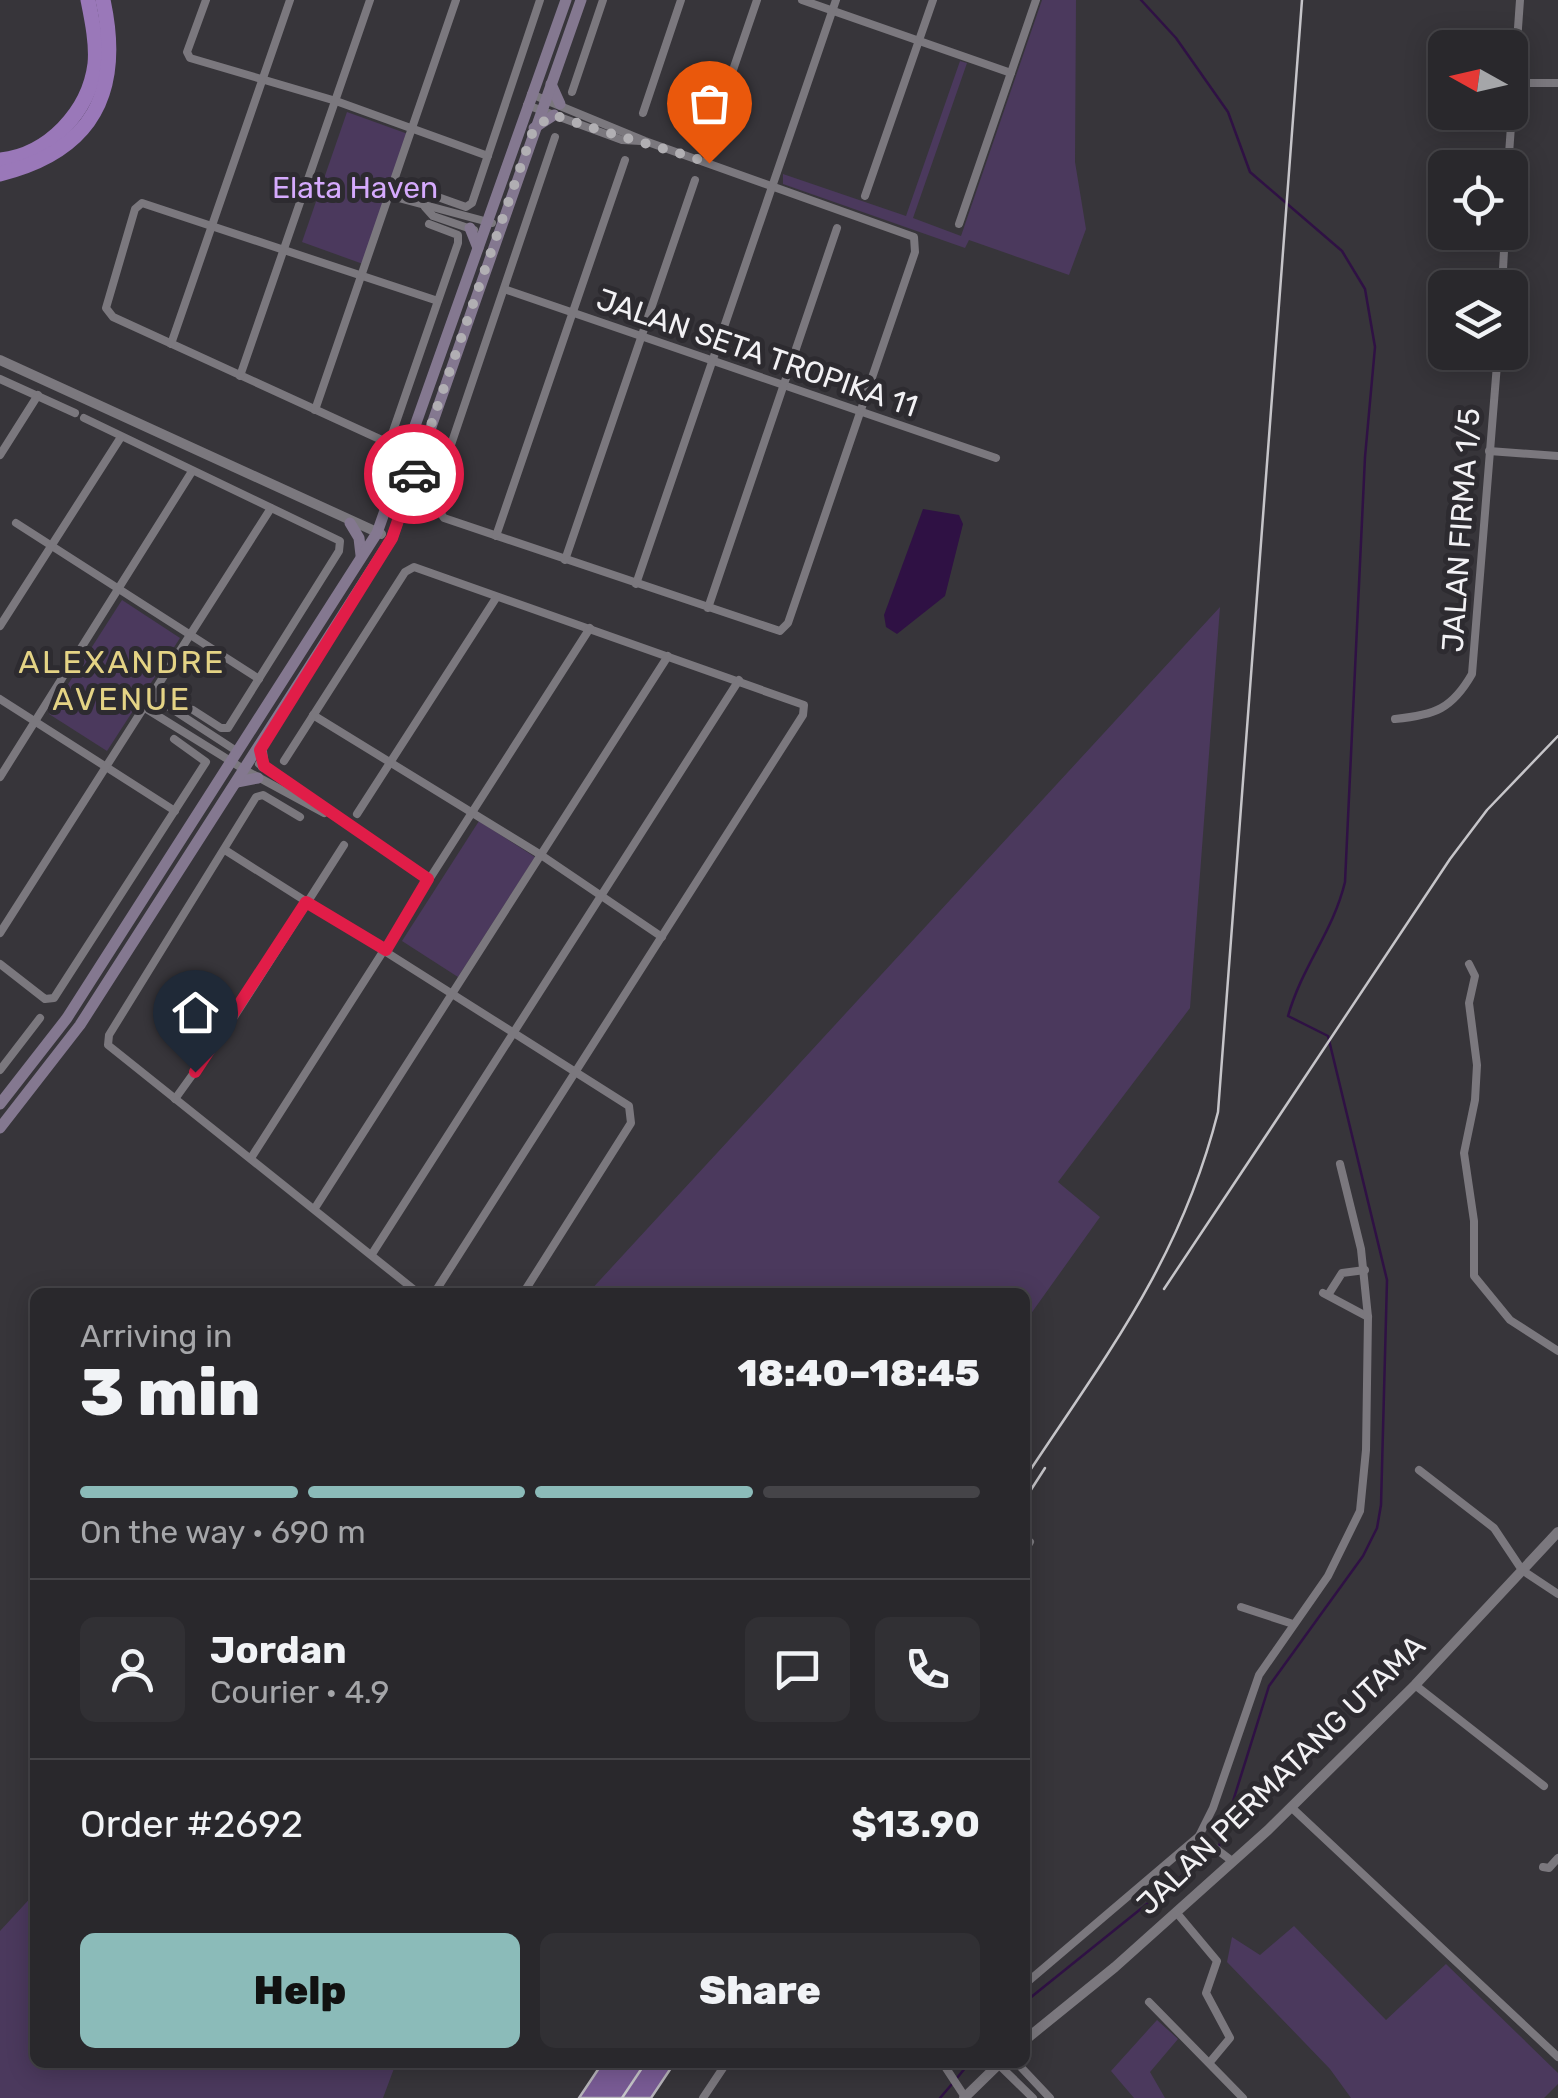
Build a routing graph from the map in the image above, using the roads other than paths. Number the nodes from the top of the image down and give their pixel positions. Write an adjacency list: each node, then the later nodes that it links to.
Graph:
1 (88, 0): 40 (highway)
2 (103, 0): 42 (highway)
3 (206, 0): 22 (street)
4 (290, 0): 22 (street)
5 (370, 0): 28 (street)
6 (456, 0): 34 (street)
7 (540, 0): 39 (street)
8 (566, 0): 27 (main road)
9 (581, 0): 23 (main road)
10 (603, 0): 26 (street)
11 (681, 0): 31 (street)
12 (757, 0): 37 (street)
13 (802, 0): 18 (street)
14 (836, 0): 18 (street)
15 (933, 0): 20 (street)
16 (1036, 0): 21 (street)
17 (1520, 0): 19 (street)
18 (833, 10): 20 (street); 44 (street)
19 (1519, 30)
20 (919, 40): 21 (street); 47 (street)
21 (1010, 73): 54 (street)
22 (263, 78): 28 (street); 52 (street)
23 (551, 80): 29 (main road); 30 (main road)
24 (1558, 83): 25 (street)
25 (1528, 84)
26 (572, 92)
27 (529, 99): 29 (street); 51 (main road)
28 (336, 101): 34 (street); 56 (street)
29 (542, 104): 30 (street); 35 (main road)
30 (557, 110): 32 (street); 33 (street); 35 (main road)
31 (643, 112)
32 (589, 116): 33 (street); 38 (street)
33 (585, 126): 38 (street)
34 (414, 128): 39 (street); 45 (street)
35 (534, 128): 51 (main road)
36 (555, 138): 58 (street)
37 (709, 140)
38 (646, 141): 44 (street)
39 (488, 156): 51 (street)
40 (0, 160)
41 (625, 160): 60 (street)
42 (0, 174)
43 (695, 180): 61 (street)
44 (772, 185): 64 (street); 71 (street)
45 (391, 196): 48 (street); 57 (street)
46 (435, 196): 51 (street)
47 (865, 196)
48 (425, 207): 49 (street); 50 (street)
49 (453, 210): 50 (street); 51 (street)
50 (449, 222): 51 (street)
51 (484, 223): 81 (main road); 83 (main road)
52 (214, 224): 56 (street); 62 (street); 62 (street)
53 (429, 224): 59 (street)
54 (959, 224)
55 (837, 228): 68 (street)
56 (286, 249): 57 (street); 66 (street)
57 (363, 275): 59 (street); 70 (street)
58 (504, 289): 60 (street, JALAN SETA TROPIKA 11); 82 (street)
59 (438, 301): 70 (street)
60 (573, 312): 61 (street, JALAN SETA TROPIKA 11); 82 (street)
61 (642, 336): 64 (street, JALAN SETA TROPIKA 11); 86 (street)
62 (171, 344): 66 (street)
63 (0, 360): 79 (street)
64 (712, 361): 68 (street, JALAN SETA TROPIKA 11); 87 (street)
65 (1496, 370): 73 (street, JALAN FIRMA 1/5)
66 (240, 376): 70 (street)
67 (0, 380): 69 (street)
68 (784, 386): 71 (street, JALAN SETA TROPIKA 11); 90 (street)
69 (38, 396): 72 (street); 74 (street)
70 (315, 410)
71 (860, 413): 76 (street, JALAN SETA TROPIKA 11); 90 (street)
72 (121, 436): 77 (street); 84 (street)
73 (1489, 451): 75 (street); 102 (street, JALAN FIRMA 1/5)
74 (0, 455)
75 (1558, 456)
76 (996, 458)
77 (192, 473): 78 (street); 88 (street)
78 (271, 508): 93 (street); 95 (street)
79 (350, 523): 81 (street); 85 (main road)
80 (16, 524): 84 (street)
81 (377, 533): 83 (street); 85 (main road)
82 (496, 536): 86 (street)
83 (392, 538): 111 (main road)
84 (50, 545): 88 (street); 91 (street)
85 (361, 560): 107 (main road)
86 (566, 560): 87 (street)
87 (636, 584): 90 (street)
88 (117, 588): 93 (street); 103 (street)
89 (496, 598): 92 (street); 101 (street); 109 (street)
90 (708, 608)
91 (0, 626)
92 (590, 628): 94 (street); 116 (street)
93 (191, 635): 95 (street); 97 (street)
94 (668, 656): 96 (street); 122 (street)
95 (259, 678): 100 (street)
96 (740, 680): 124 (street); 127 (street)
97 (152, 696): 99 (street); 104 (street)
98 (0, 699): 103 (street)
99 (145, 708): 106 (street); 110 (street)
100 (194, 710)
101 (313, 715): 108 (street); 109 (street)
102 (1395, 719)
103 (36, 722): 110 (street); 113 (street)
104 (203, 730): 106 (street); 107 (street)
105 (174, 739): 115 (street)
106 (196, 740): 107 (street)
107 (234, 757): 111 (street); 137 (main road)
108 (284, 761)
109 (390, 763): 116 (street); 117 (street)
110 (107, 766): 115 (street); 126 (street)
111 (254, 768): 112 (street); 114 (street); 138 (main road)
112 (278, 775): 114 (street); 119 (street)
113 (0, 777)
114 (272, 785): 119 (street)
115 (175, 812): 129 (street)
116 (470, 813): 122 (street); 123 (street)
117 (357, 814)
118 (300, 818): 121 (street)
119 (337, 818): 123 (street)
120 (344, 845): 125 (street)
121 (225, 850): 125 (street); 136 (street)
122 (541, 854): 124 (street); 131 (street)
123 (428, 879): 128 (street)
124 (603, 896): 127 (street); 133 (street)
125 (306, 902): 128 (street); 136 (street)
126 (0, 933)
127 (662, 937): 135 (street)
128 (386, 950): 131 (street); 139 (street)
129 (0, 964)
130 (1469, 964): 148 (street)
131 (454, 991): 133 (street); 141 (street)
132 (40, 1018): 134 (street)
133 (517, 1032): 135 (street); 142 (street)
134 (0, 1070)
135 (578, 1071): 145 (street); 146 (street)
136 (175, 1099): 139 (street)
137 (0, 1104)
138 (0, 1128)
139 (250, 1158): 141 (street)
140 (1340, 1164): 143 (street)
141 (315, 1208): 142 (street)
142 (372, 1254): 144 (street)
143 (1364, 1270): 147 (street); 147 (street)
144 (412, 1288)
145 (438, 1288)
146 (526, 1288)
147 (1368, 1317): 154 (street)
148 (1558, 1351)
149 (1419, 1470): 151 (street)
150 (1558, 1532): 151 (street, JALAN PERMATANG UTAMA)
151 (1522, 1570): 152 (street); 155 (street, JALAN PERMATANG UTAMA)
152 (1558, 1594)
153 (1241, 1607): 154 (street)
154 (1293, 1624): 158 (street)
155 (1416, 1685): 156 (street); 157 (street, JALAN PERMATANG UTAMA)
156 (1544, 1786)
157 (1291, 1807): 159 (street, JALAN PERMATANG UTAMA); 166 (street)
158 (1201, 1838): 159 (street); 163 (street)
159 (1228, 1858): 162 (street, JALAN PERMATANG UTAMA)
160 (1558, 1858): 161 (street)
161 (1542, 1867)
162 (1176, 1912): 165 (street, JALAN PERMATANG UTAMA); 167 (street)
163 (1030, 1980)
164 (1149, 2002): 167 (street)
165 (1030, 2033)
166 (1558, 2057)
167 (1210, 2062): 177 (street)
168 (723, 2068): 174 (street)
169 (943, 2068): 173 (street)
170 (995, 2068): 173 (street)
171 (1004, 2068): 175 (street)
172 (1022, 2068): 176 (street)
173 (963, 2095)
174 (703, 2098)
175 (1033, 2098)
176 (1050, 2098)
177 (1242, 2098)

